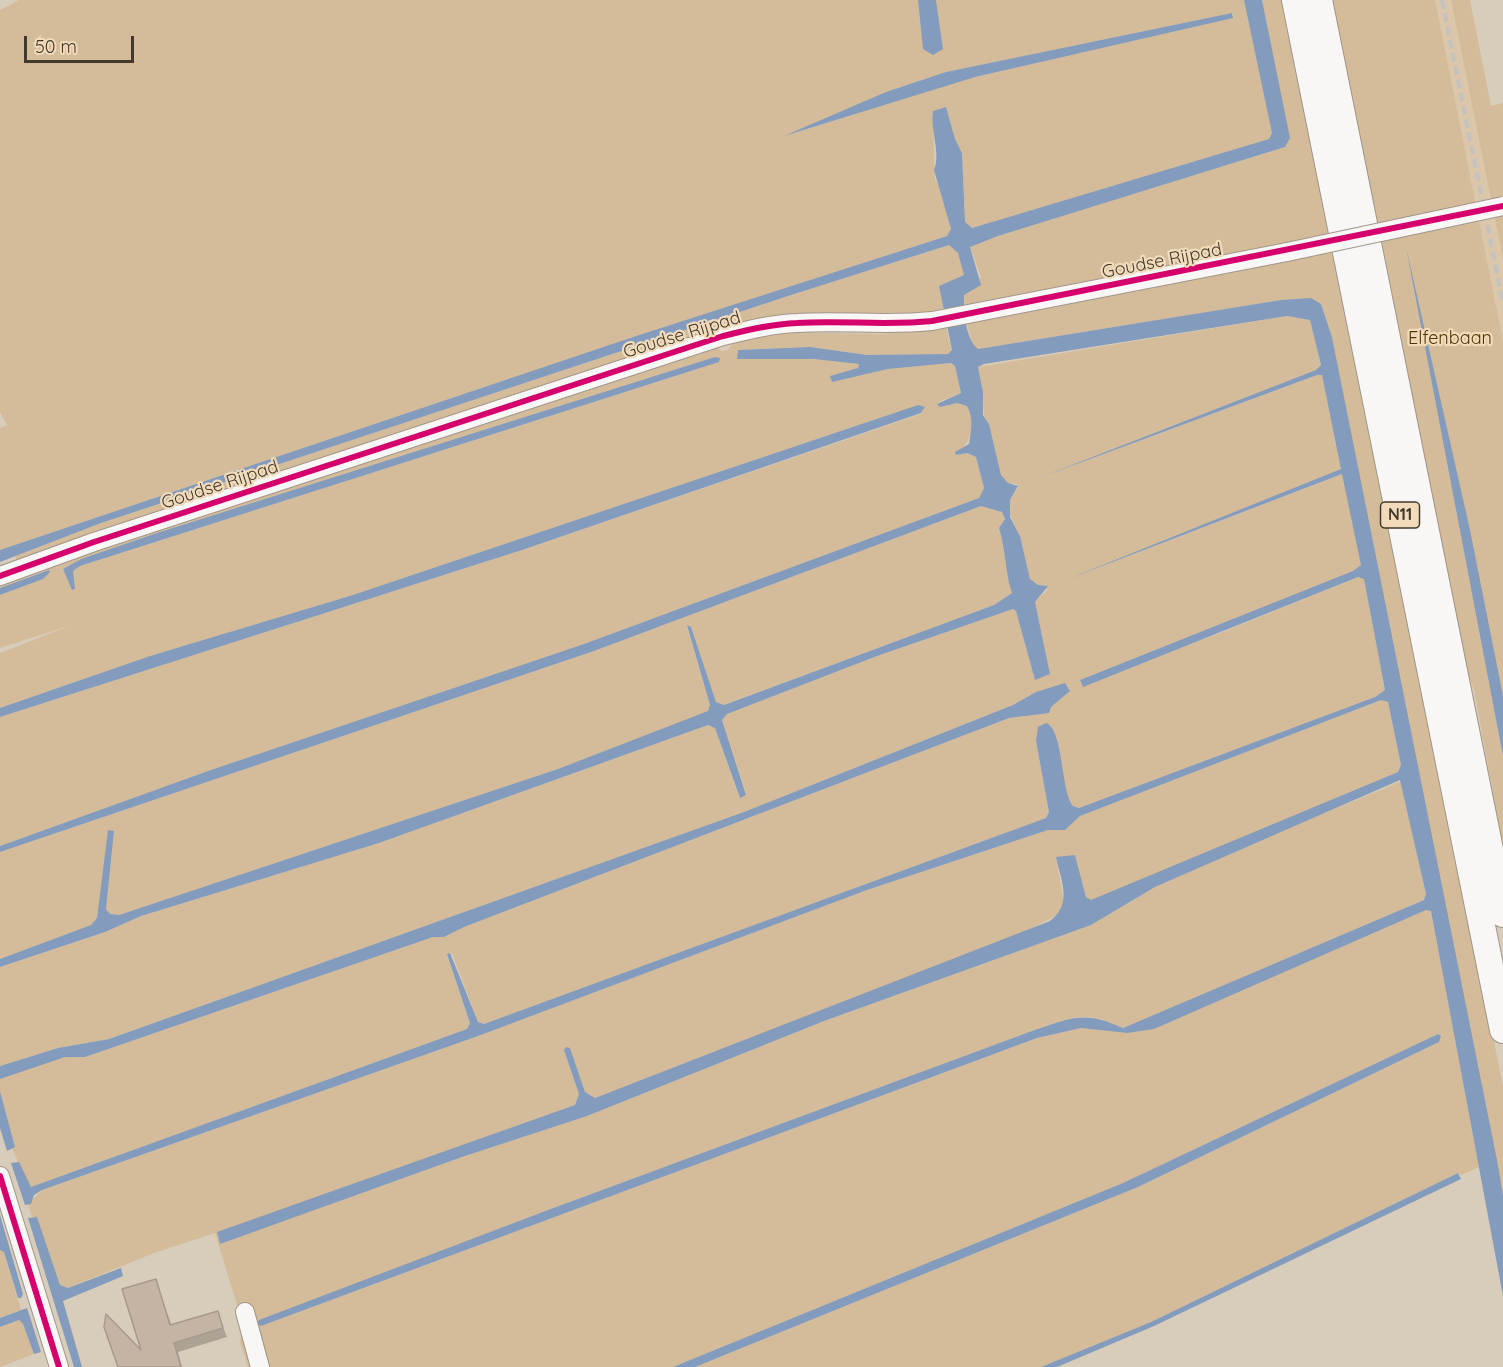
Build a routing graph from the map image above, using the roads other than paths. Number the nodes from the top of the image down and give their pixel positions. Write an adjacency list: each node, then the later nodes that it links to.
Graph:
1 (1295, 0): 6 (highway, N11)
2 (1319, 0): 5 (highway, N11)
3 (1503, 206): 4 (street, Goudse Rijpad, bridge)
4 (0, 576)
5 (1503, 914)
6 (1503, 1030)
7 (0, 1176): 9 (street)
8 (245, 1312): 10 (street)
9 (59, 1367)
10 (260, 1367)

